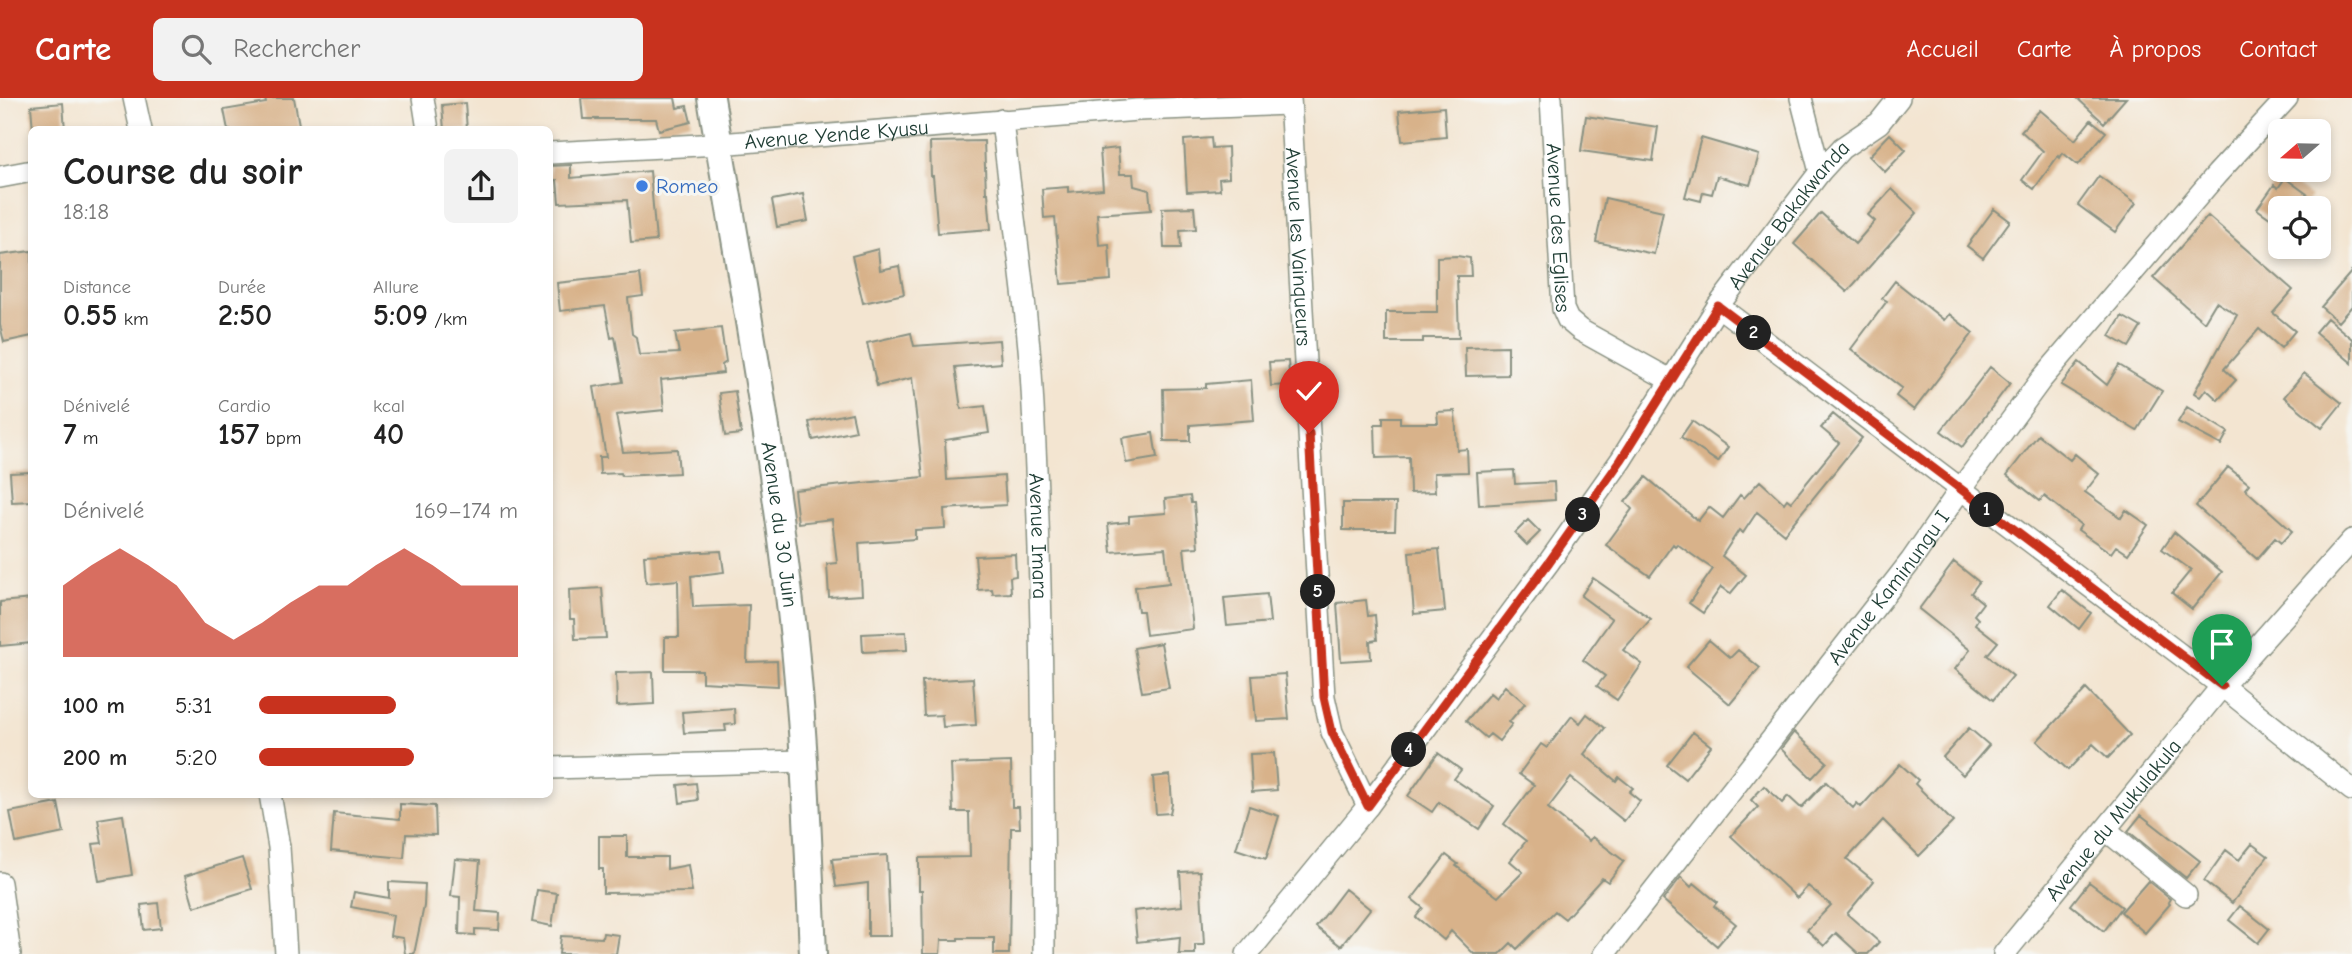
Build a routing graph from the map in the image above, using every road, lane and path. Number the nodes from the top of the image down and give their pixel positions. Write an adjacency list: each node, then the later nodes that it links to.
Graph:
1 (134, 98): 10 (street)
2 (423, 98): 11 (street)
3 (711, 98): 12 (street, Avenue du 30 Juin)
4 (1551, 98): 18 (street, Avenue des Eglises)
5 (1801, 98): 15 (street)
6 (1899, 98): 15 (street, Avenue Bakakwanda)
7 (2287, 98): 19 (street, Avenue Kaminungu I)
8 (1290, 101): 9 (street, Avenue Yende Kyusu); 26 (street, Avenue les Vainqueurs)
9 (1002, 120): 12 (street, Avenue Yende Kyusu); 33 (street, Avenue Imara)
10 (140, 126)
11 (427, 126)
12 (719, 144): 13 (street, Avenue Yende Kyusu); 22 (street, Avenue du 30 Juin)
13 (553, 153)
14 (28, 172): 16 (street)
15 (1820, 172): 17 (street, Avenue Bakakwanda)
16 (0, 177)
17 (1718, 306): 18 (street, Avenue Bakakwanda); 19 (street)
18 (1672, 381): 26 (street, Avenue Bakakwanda)
19 (1960, 490): 21 (street); 35 (street, Avenue Kaminungu I)
20 (2352, 540): 21 (street, Avenue du Mukulakula)
21 (2222, 686): 24 (street); 27 (street, Avenue du Mukulakula)
22 (804, 761): 23 (street); 32 (street, Avenue du 30 Juin)
23 (553, 768)
24 (2352, 790)
25 (271, 798): 31 (street)
26 (1368, 806): 34 (street, Avenue Bakakwanda)
27 (2105, 830): 29 (street); 36 (street, Avenue du Mukulakula)
28 (0, 884): 30 (street)
29 (2186, 895)
30 (10, 954)
31 (286, 954)
32 (813, 954)
33 (1044, 954)
34 (1247, 954)
35 (1604, 954)
36 (2004, 954)

